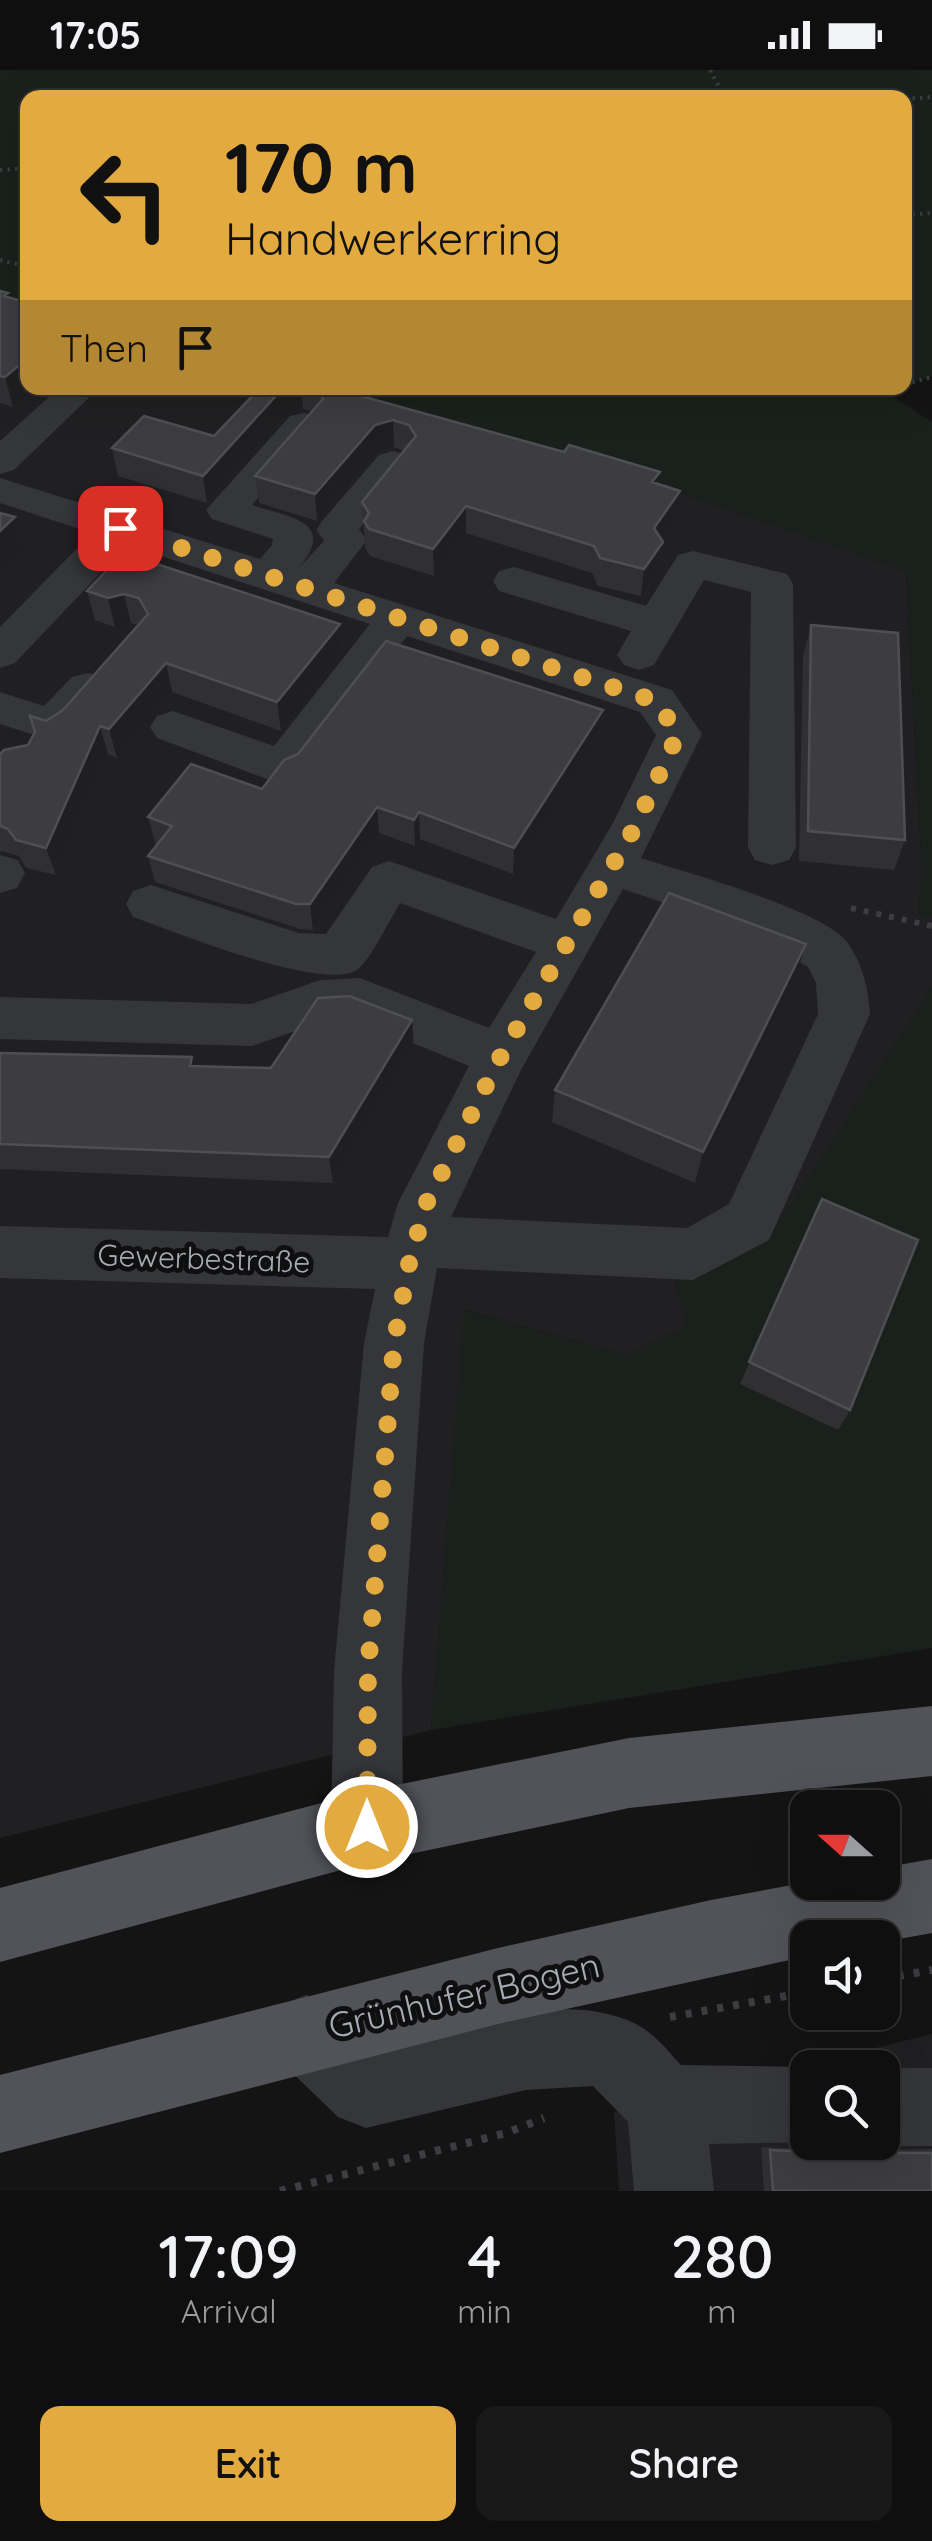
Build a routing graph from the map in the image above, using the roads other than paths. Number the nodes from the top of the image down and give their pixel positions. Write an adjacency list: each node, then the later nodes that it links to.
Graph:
1 (72, 395): 3 (street)
2 (304, 424): 6 (street)
3 (0, 462)
4 (0, 490): 5 (street)
5 (120, 528): 8 (street); 11 (street)
6 (293, 532): 8 (street); 8 (street)
7 (514, 581): 10 (street)
8 (287, 582): 9 (street)
9 (410, 621): 13 (street); 15 (street); 16 (street)
10 (657, 624): 13 (street); 17 (street)
11 (0, 652)
12 (117, 655): 14 (street)
13 (619, 688): 18 (street)
14 (0, 708)
15 (173, 727)
16 (336, 740)
17 (772, 847)
18 (612, 867): 20 (street); 24 (street, Gewerbestraße)
19 (152, 904): 20 (street)
20 (568, 944): 22 (street)
21 (0, 1018): 22 (street)
22 (501, 1056): 24 (street)
23 (0, 1252): 24 (street, Gewerbestraße)
24 (412, 1253): 26 (street)
25 (932, 1742): 26 (main road)
26 (367, 1827): 28 (main road)
27 (932, 1896): 29 (main road, Grünhufer Bogen)
28 (0, 1925)
29 (306, 2033): 30 (street); 34 (main road, Grünhufer Bogen)
30 (665, 2104): 31 (street); 35 (street)
31 (790, 2106)
32 (900, 2107): 33 (street)
33 (932, 2107)
34 (0, 2114)
35 (674, 2191)

